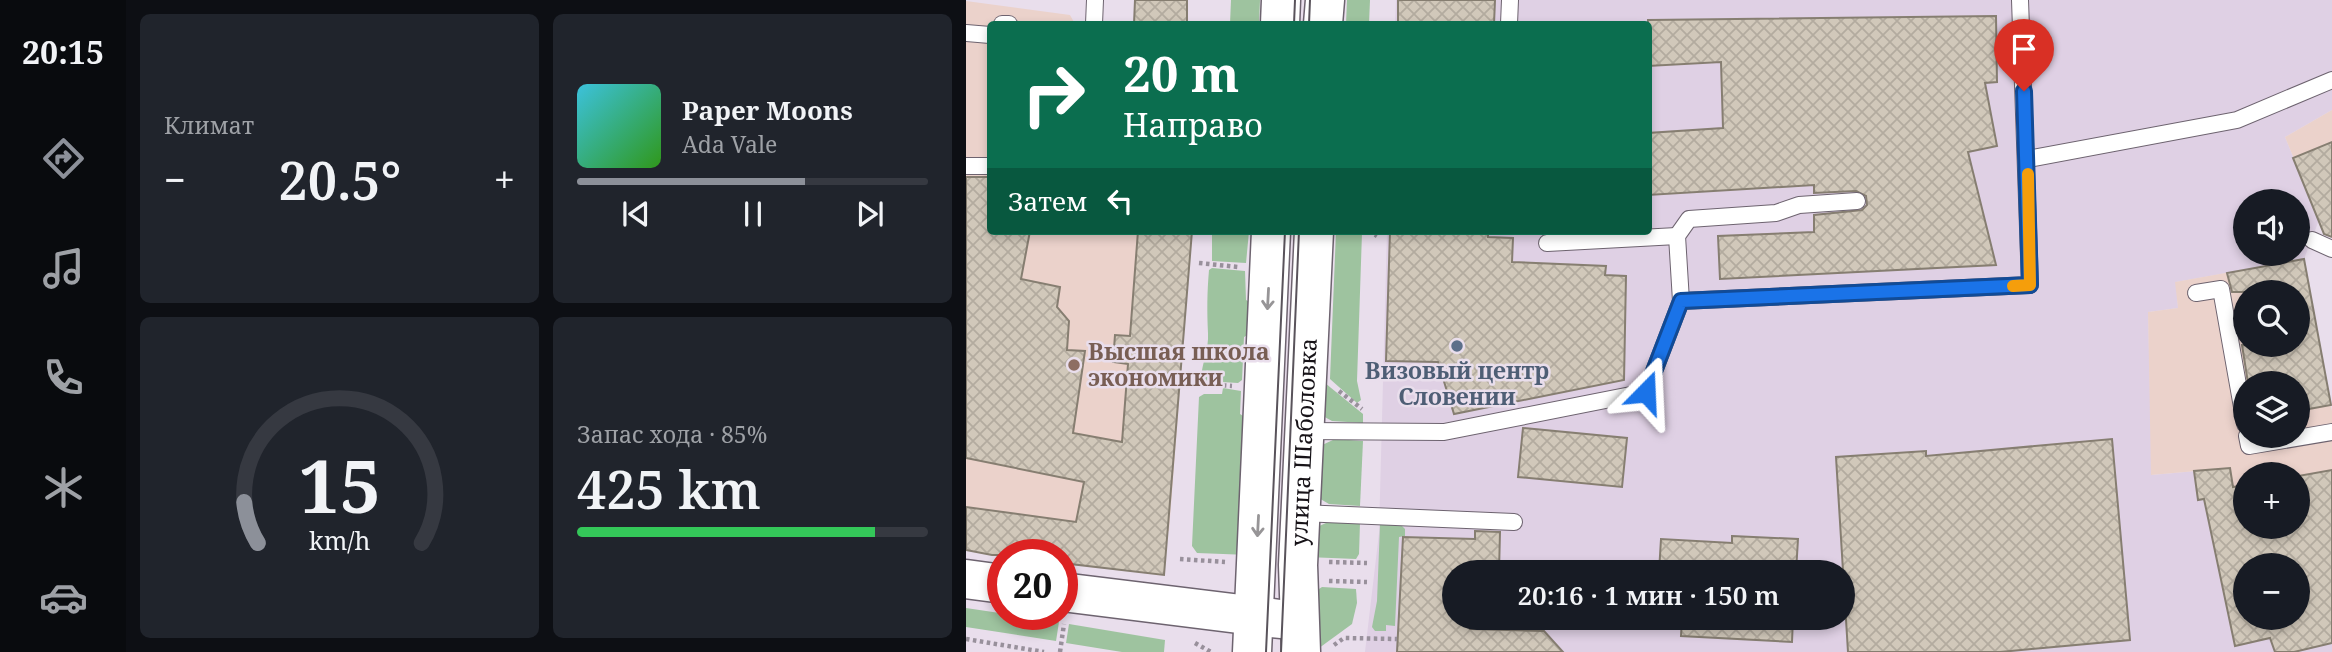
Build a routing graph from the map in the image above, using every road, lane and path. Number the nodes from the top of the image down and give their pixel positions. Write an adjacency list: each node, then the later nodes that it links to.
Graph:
1 (1095, 0): 6 (lane)
2 (1280, 0): 7 (main road)
3 (1325, 0): 8 (main road)
4 (1510, 0): 9 (lane)
5 (2020, 0): 13 (lane)
6 (1094, 21)
7 (1280, 21)
8 (1324, 21)
9 (1509, 21)
10 (966, 33): 11 (lane)
11 (987, 35)
12 (2332, 80): 13 (lane)
13 (2028, 159): 26 (lane)
14 (966, 166): 15 (lane)
15 (987, 166)
16 (1857, 201): 19 (lane)
17 (1271, 235): 43 (main road, улица Шаболовка, one-way to 43)
18 (1314, 235): 28 (main road, улица Шаболовка)
19 (1677, 236): 21 (lane); 26 (lane)
20 (2312, 240): 22 (lane)
21 (1547, 243)
22 (2332, 249)
23 (1199, 263): 24 (path)
24 (1249, 268)
25 (2196, 293): 27 (lane)
26 (1681, 301): 28 (lane)
27 (2236, 371)
28 (1305, 431): 31 (main road, улица Шаболовка)
29 (2332, 432): 30 (lane)
30 (2310, 436)
31 (1301, 513): 32 (lane); 44 (main road, улица Шаболовка)
32 (1514, 522)
33 (1180, 559): 35 (path)
34 (1316, 562): 36 (path)
35 (1235, 563)
36 (1367, 563)
37 (966, 579): 39 (main road)
38 (1316, 580): 40 (path)
39 (987, 582)
40 (1367, 582)
41 (1078, 606): 43 (main road)
42 (1061, 630): 48 (path)
43 (1253, 634): 44 (main road)
44 (1300, 636)
45 (966, 639): 47 (path)
46 (1397, 639): 49 (path)
47 (1044, 652)
48 (1059, 652)
49 (1325, 652)

